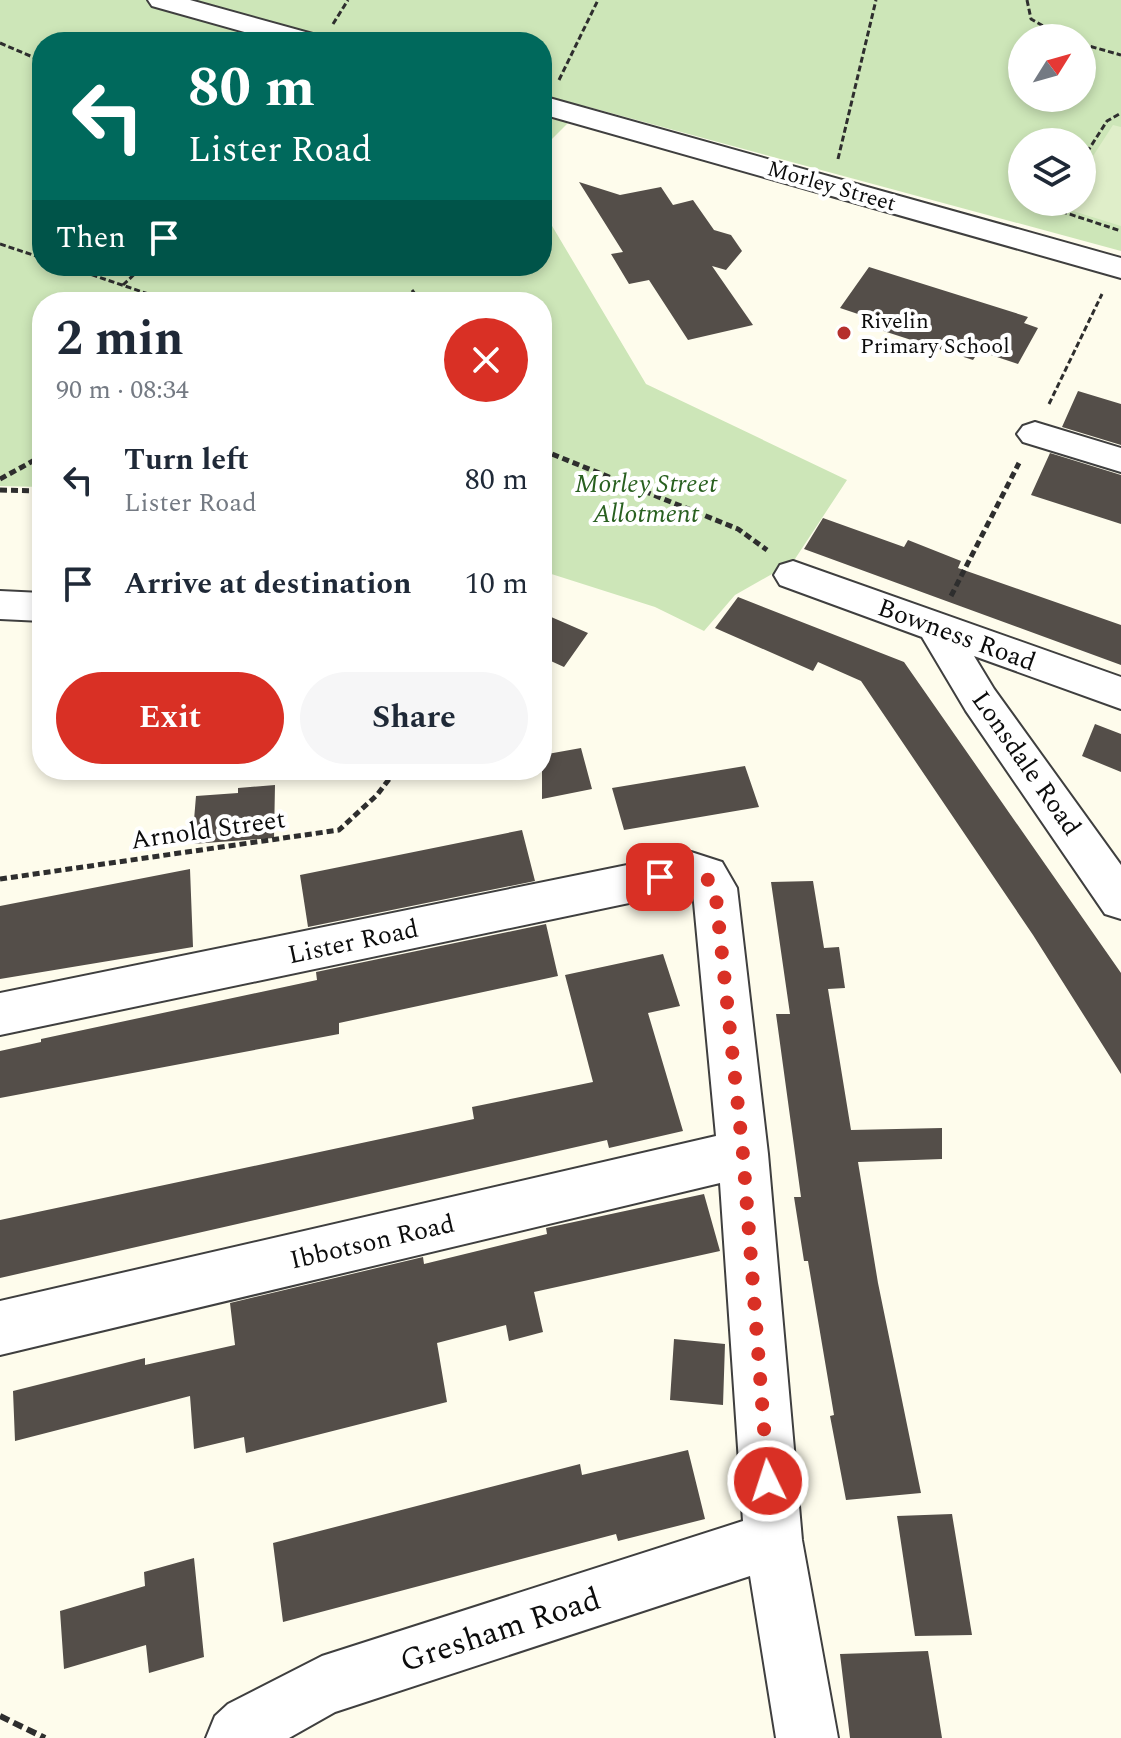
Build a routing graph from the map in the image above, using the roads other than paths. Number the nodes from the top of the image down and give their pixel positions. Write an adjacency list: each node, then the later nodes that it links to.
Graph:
1 (161, 0): 2 (street)
2 (275, 32)
3 (552, 108): 4 (street, Morley Street)
4 (1121, 268)
5 (1035, 434): 6 (street)
6 (1121, 460)
7 (793, 575): 10 (street, Bowness Road)
8 (0, 605): 9 (street)
9 (32, 607)
10 (935, 625): 11 (street, Bowness Road); 12 (street, Lonsdale Road)
11 (1121, 693)
12 (1121, 900)
13 (0, 1014): 14 (street, Lister Road)
14 (743, 1154): 15 (street, Ibbotson Road); 16 (street)
15 (0, 1328)
16 (773, 1540): 17 (street, Gresham Road); 18 (street)
17 (237, 1738)
18 (807, 1738)

